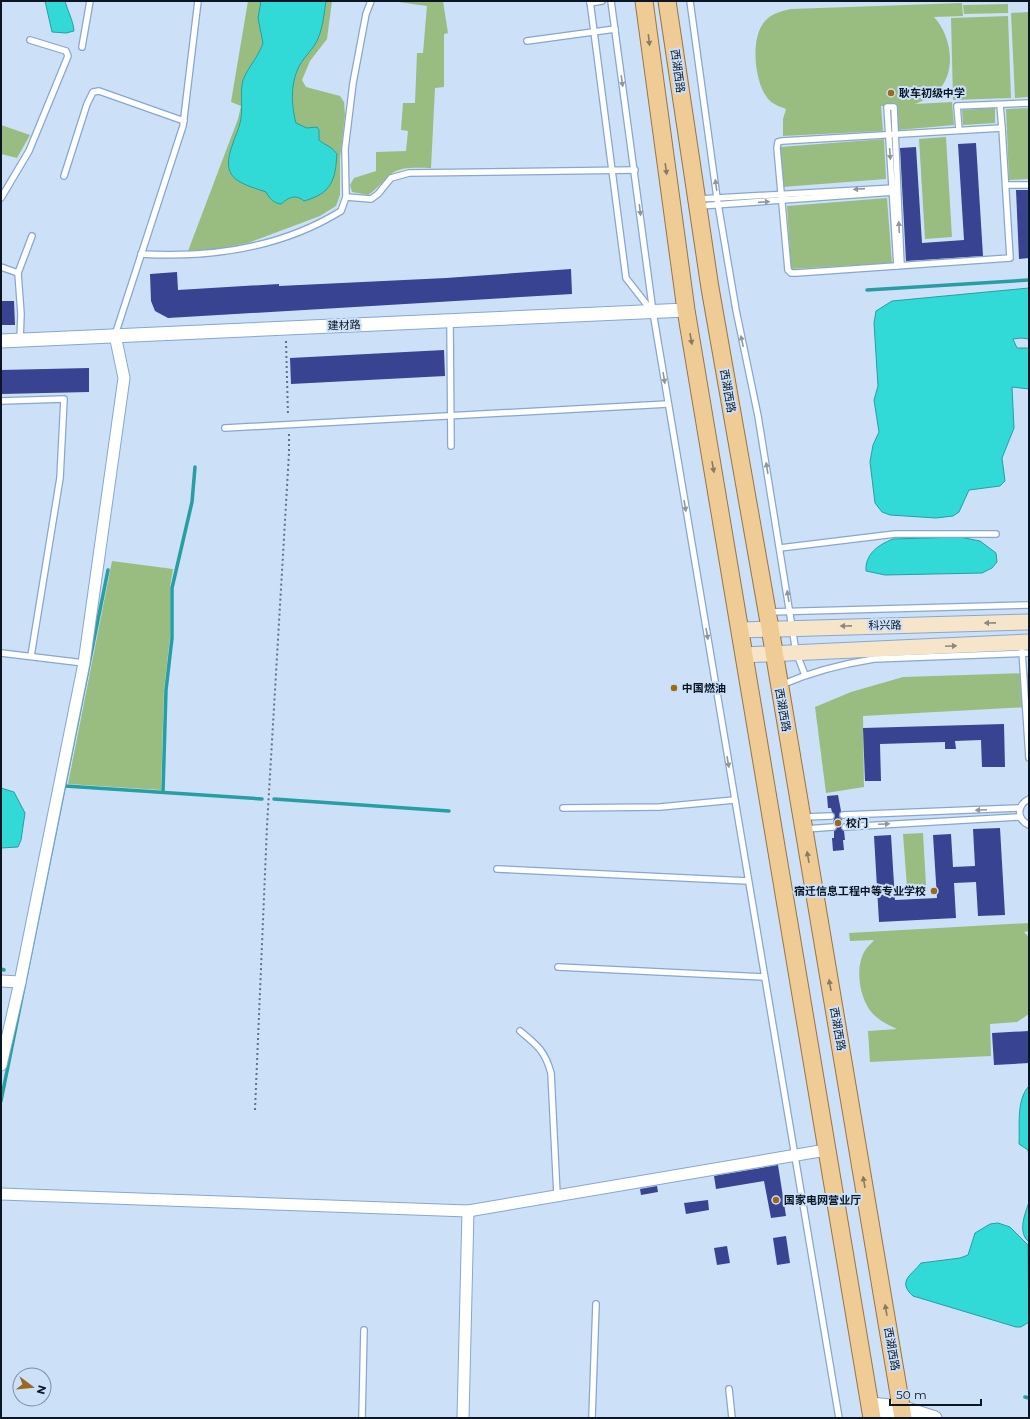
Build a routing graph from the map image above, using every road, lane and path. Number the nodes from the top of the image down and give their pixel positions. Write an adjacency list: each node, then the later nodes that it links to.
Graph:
1 (90, 1): 14 (lane)
2 (198, 1): 17 (lane)
3 (371, 1): 27 (lane)
4 (602, 1): 9 (lane)
5 (611, 1): 10 (lane)
6 (644, 1): 38 (main road, one-way to 38)
7 (667, 1): 31 (main road, 西湖西路)
8 (690, 1): 30 (lane, one-way to 8)
9 (590, 2): 11 (lane)
10 (615, 29): 11 (lane); 22 (lane, one-way to 22)
11 (594, 32): 13 (lane); 21 (lane)
12 (30, 40): 29 (lane)
13 (527, 41)
14 (82, 47)
15 (1029, 103): 16 (lane)
16 (1000, 104): 18 (lane); 19 (lane)
17 (184, 121): 23 (lane); 34 (lane)
18 (1002, 128): 19 (lane); 25 (lane)
19 (959, 130): 20 (lane)
20 (892, 134): 26 (lane); 28 (lane)
21 (611, 170): 22 (lane); 27 (lane); 39 (lane)
22 (634, 170): 39 (lane, one-way to 39)
23 (64, 176)
24 (1029, 185): 25 (lane)
25 (1006, 186): 35 (lane)
26 (894, 190): 28 (lane); 35 (lane)
27 (346, 197): 34 (lane)
28 (781, 197): 30 (lane); 32 (lane, one-way to 28); 35 (lane)
29 (1, 198)
30 (717, 198): 31 (lane); 32 (lane)
31 (697, 203): 32 (lane); 55 (main road, 西湖西路)
32 (719, 205): 52 (lane, one-way to 32)
33 (32, 236): 37 (lane)
34 (141, 254): 42 (lane)
35 (899, 266)
36 (1, 267): 37 (lane)
37 (18, 273): 43 (lane)
38 (686, 310): 39 (street, 建材路); 58 (main road, one-way to 58)
39 (653, 312): 40 (street, 建材路); 46 (lane, one-way to 46)
40 (450, 320): 41 (street, 建材路); 47 (lane)
41 (286, 328): 42 (street, 建材路); 48 (path)
42 (115, 335): 43 (street, 建材路); 65 (street)
43 (20, 340): 44 (street, 建材路)
44 (1, 341)
45 (1, 401): 64 (lane)
46 (668, 404): 47 (lane); 70 (lane, one-way to 70)
47 (451, 416): 48 (lane); 50 (lane)
48 (288, 425): 49 (lane); 88 (path)
49 (225, 428)
50 (451, 446)
51 (996, 534): 52 (lane)
52 (780, 548): 54 (lane, one-way to 52)
53 (1029, 605): 54 (lane)
54 (791, 612): 55 (lane); 57 (lane)
55 (768, 620): 57 (main road, 科兴路); 58 (main road, 科兴路); 62 (main road, 西湖西路)
56 (1029, 622): 57 (main road, 科兴路, one-way to 57)
57 (793, 628): 60 (lane)
58 (741, 630): 63 (main road)
59 (1025, 648): 60 (main road, 科兴路, one-way to 59); 66 (lane); 68 (lane)
60 (796, 652): 62 (main road, 科兴路); 66 (lane)
61 (1, 653): 64 (lane)
62 (773, 653): 63 (main road, 科兴路); 67 (main road, 西湖西路)
63 (744, 655): 89 (main road)
64 (31, 656): 65 (lane)
65 (84, 663): 85 (street)
66 (805, 675): 67 (lane)
67 (779, 686): 76 (main road, 西湖西路)
68 (1029, 758)
69 (1029, 799): 72 (lane)
70 (734, 800): 71 (lane); 81 (lane)
71 (563, 808)
72 (1020, 808): 73 (lane, one-way to 73); 75 (lane)
73 (843, 815)
74 (832, 816): 76 (lane)
75 (1020, 817): 77 (lane); 79 (lane, one-way to 75)
76 (802, 823): 78 (lane); 98 (main road, 西湖西路, one-way to 76)
77 (1029, 825)
78 (833, 827)
79 (845, 827)
80 (497, 869): 81 (lane)
81 (748, 881): 83 (lane)
82 (558, 967): 83 (lane)
83 (764, 977): 90 (lane)
84 (1, 981): 85 (street)
85 (20, 982): 87 (street)
86 (520, 1031): 92 (lane)
87 (1, 1066)
88 (255, 1110)
89 (826, 1150): 90 (street); 97 (main road)
90 (794, 1155): 92 (street); 103 (lane)
91 (1, 1194): 93 (street)
92 (558, 1195): 93 (street)
93 (468, 1211): 100 (street)
94 (596, 1304): 101 (lane)
95 (364, 1330): 99 (lane)
96 (729, 1389): 102 (lane)
97 (871, 1411): 98 (street)
98 (899, 1414): 104 (street)
99 (362, 1418)
100 (463, 1418)
101 (592, 1418)
102 (732, 1418)
103 (839, 1418)
104 (936, 1418)

